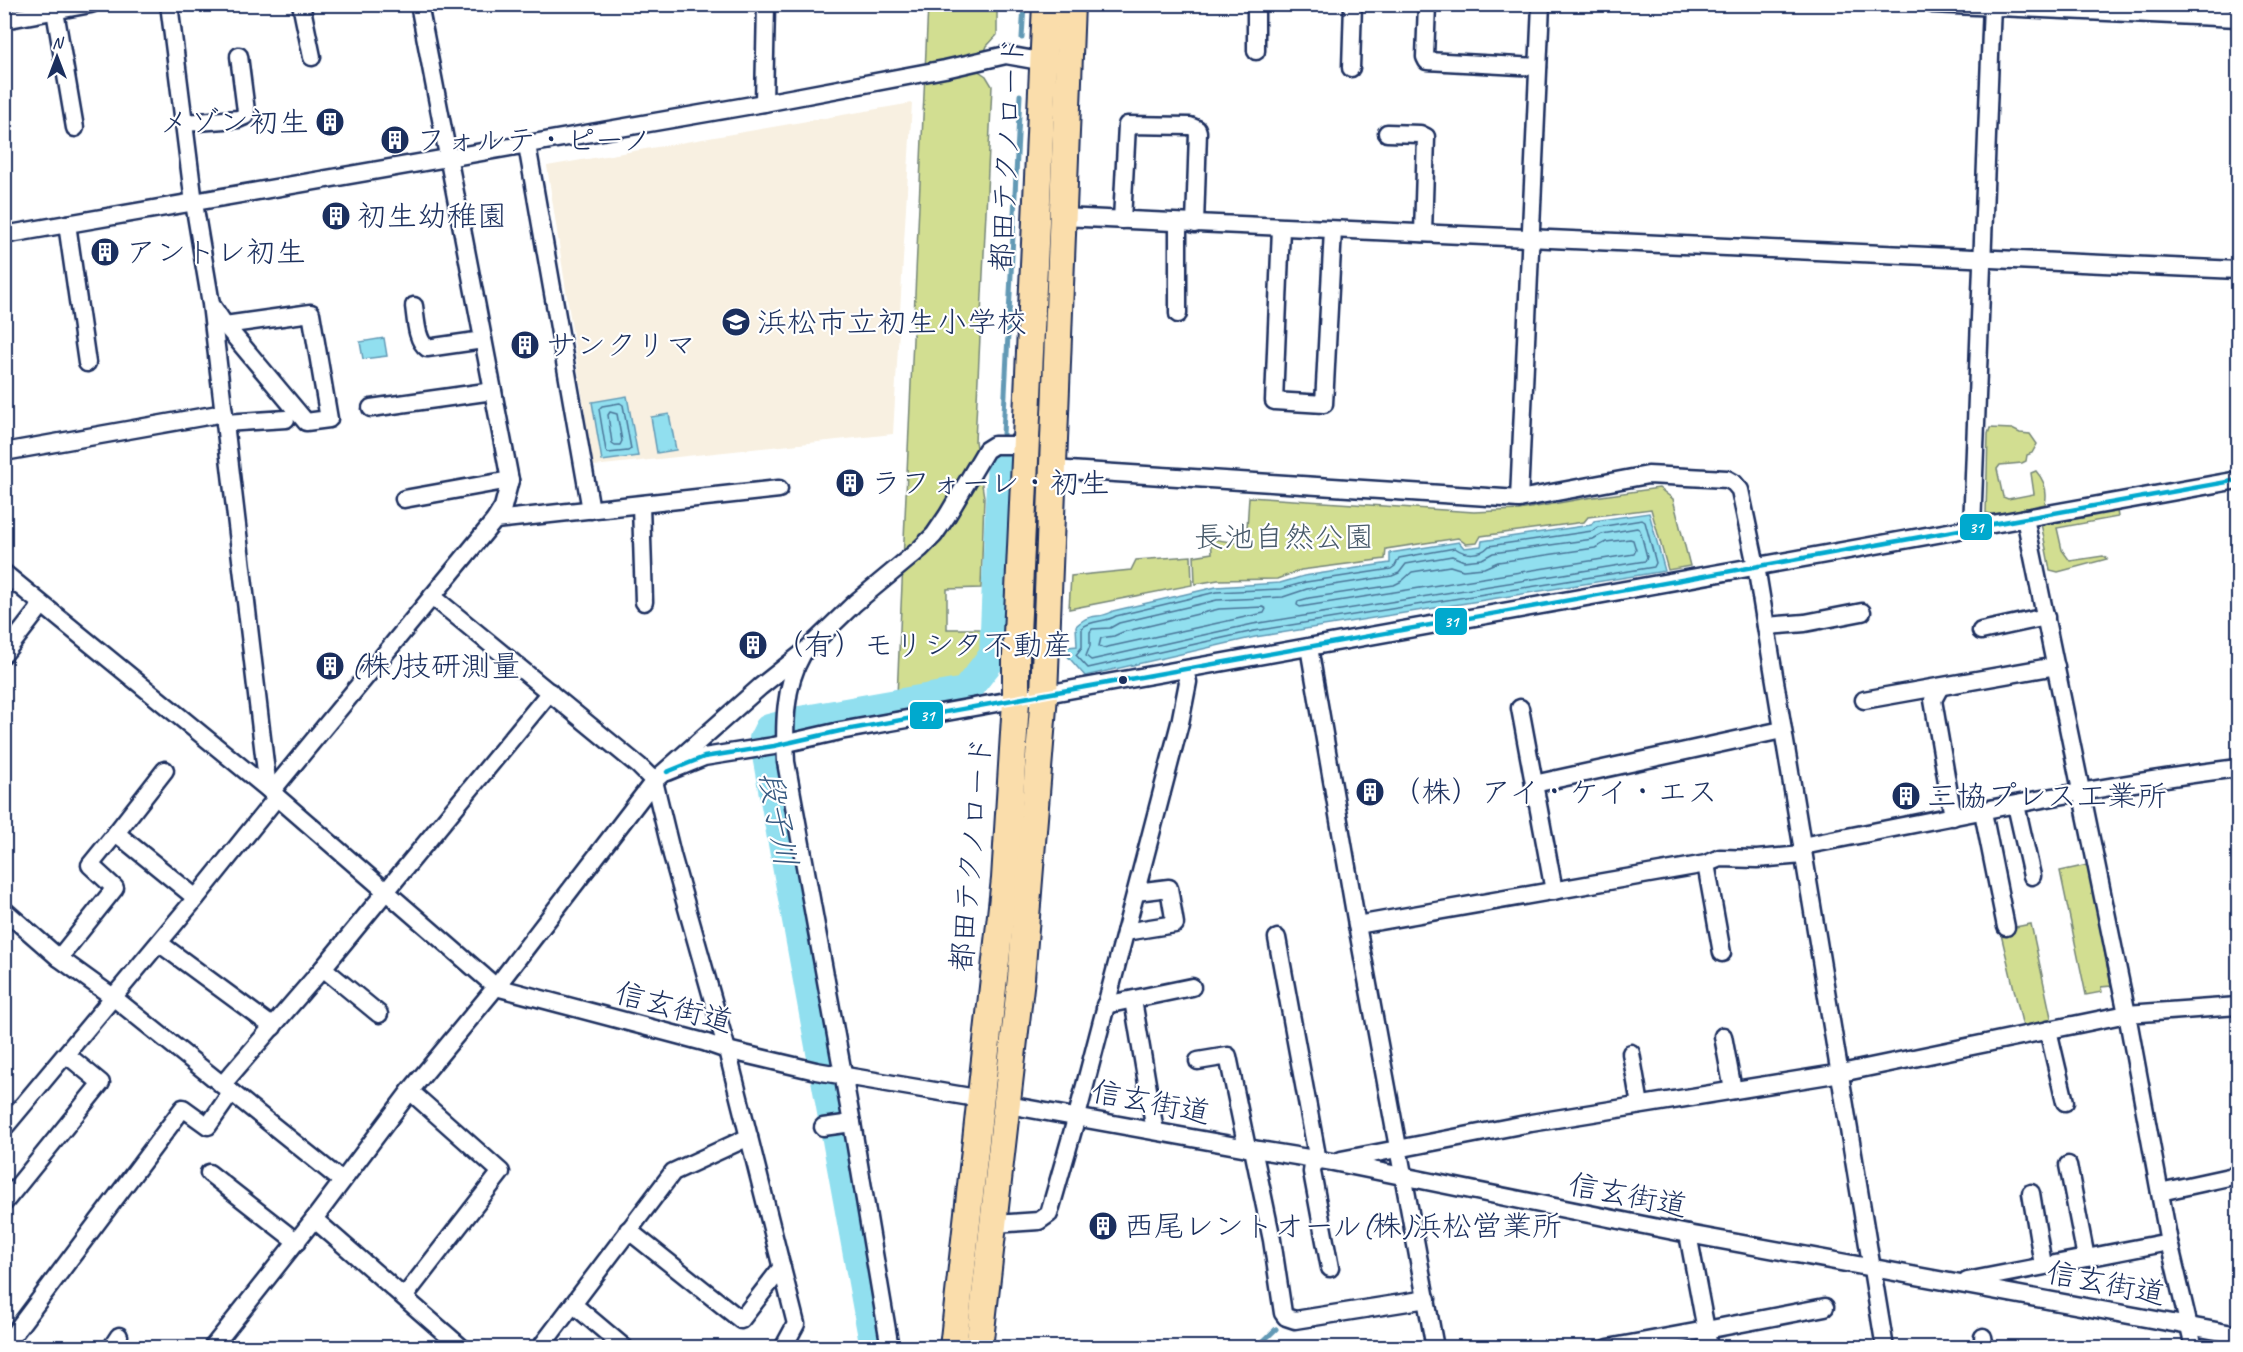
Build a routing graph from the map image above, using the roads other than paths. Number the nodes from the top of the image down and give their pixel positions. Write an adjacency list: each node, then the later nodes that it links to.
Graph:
1 (91, 4): 14 (street)
2 (169, 4): 24 (street)
3 (302, 4): 19 (street)
4 (419, 4): 28 (street)
5 (766, 4): 23 (street)
6 (1046, 4): 20 (highway, 都田テクノロード)
7 (1071, 4): 20 (highway, 都田テクノロード)
8 (1256, 4): 17 (street)
9 (1353, 4): 22 (street)
10 (1427, 4): 21 (street)
11 (1541, 4): 21 (street)
12 (1932, 4): 13 (street)
13 (1992, 6): 15 (street); 39 (street)
14 (55, 11): 16 (street); 25 (street)
15 (2238, 18)
16 (4, 20)
17 (1256, 51)
18 (239, 56): 24 (street)
19 (312, 57)
20 (1057, 63): 23 (street); 30 (highway, 都田テクノロード); 51 (highway, 都田テクノロード)
21 (1538, 67): 38 (street)
22 (1351, 68)
23 (764, 103): 27 (street)
24 (184, 123): 29 (street)
25 (75, 128)
26 (1387, 133): 36 (street)
27 (527, 145): 28 (street); 60 (street)
28 (447, 158): 29 (street); 45 (street)
29 (194, 203): 33 (street); 41 (street)
30 (1062, 217): 31 (street); 53 (highway, 都田テクノロード)
31 (1122, 220): 32 (street); 32 (street)
32 (1187, 223): 34 (street); 43 (street)
33 (67, 224): 37 (street); 46 (street)
34 (1281, 228): 35 (street); 35 (street)
35 (1333, 230): 36 (street)
36 (1423, 233): 38 (street)
37 (4, 235)
38 (1530, 237): 39 (street); 58 (street)
39 (1983, 258): 40 (street); 63 (street)
40 (2238, 270)
41 (211, 304): 44 (street); 49 (street)
42 (414, 306): 45 (street)
43 (1178, 314)
44 (225, 325): 44 (street)
45 (483, 340): 47 (street)
46 (87, 363)
47 (493, 391): 48 (street); 54 (street)
48 (371, 408)
49 (224, 418): 50 (street); 52 (street); 90 (street)
50 (286, 419)
51 (1019, 445): 74 (street); 82 (highway, 都田テクノロード)
52 (4, 452)
53 (1053, 469): 58 (street); 80 (highway, 都田テクノロード)
54 (510, 480): 57 (street); 62 (street)
55 (2238, 480): 61 (street)
56 (778, 489): 59 (street)
57 (404, 499)
58 (1519, 499): 64 (street)
59 (641, 505): 60 (street); 67 (street)
60 (591, 510): 62 (street)
61 (2025, 518): 63 (street); 70 (street)
62 (495, 520): 66 (street)
63 (1972, 528): 64 (street)
64 (1756, 566): 71 (street); 73 (street)
65 (4, 573): 68 (street)
66 (432, 596): 79 (street); 90 (street)
67 (644, 602)
68 (42, 605): 75 (street); 90 (street)
69 (1862, 612): 71 (street)
70 (2046, 617): 72 (street); 76 (street)
71 (1766, 626): 84 (street)
72 (1981, 631)
73 (1309, 647): 77 (street); 104 (street)
74 (804, 652): 85 (street); 88 (street)
75 (4, 654)
76 (2056, 666): 78 (street); 91 (street)
77 (1185, 671): 80 (street); 101 (street)
78 (1940, 687): 81 (street); 94 (street)
79 (550, 692): 88 (street); 100 (street)
80 (1044, 695): 82 (street); 134 (highway, 都田テクノロード)
81 (1864, 700)
82 (1016, 701): 85 (street); 132 (highway, 都田テクノロード)
83 (1520, 708): 89 (street)
84 (1782, 730): 89 (street); 96 (street)
85 (775, 743): 88 (street); 128 (street)
86 (2238, 768): 91 (street)
87 (165, 770): 95 (street)
88 (660, 776): 112 (street); 123 (street)
89 (1534, 784): 99 (street)
90 (272, 792): 100 (street); 102 (street)
91 (2082, 792): 92 (street); 119 (street)
92 (2016, 805): 93 (street); 98 (street)
93 (1983, 812): 94 (street); 105 (street)
94 (1953, 817): 96 (street)
95 (116, 833): 102 (street); 110 (street)
96 (1802, 850): 97 (street); 127 (street)
97 (1706, 864): 99 (street); 109 (street)
98 (2032, 876)
99 (1554, 891): 104 (street)
100 (386, 892): 111 (street); 112 (street)
101 (1136, 892): 106 (street); 106 (street)
102 (196, 898): 108 (street)
103 (4, 910): 110 (street)
104 (1357, 925): 143 (street)
105 (2006, 927)
106 (1125, 932): 116 (street)
107 (1277, 938): 144 (street)
108 (159, 943): 114 (street); 120 (street)
109 (1722, 953)
110 (59, 958): 114 (street)
111 (323, 968): 118 (street); 120 (street)
112 (496, 987): 123 (street, 信玄街道); 131 (street)
113 (1192, 987): 115 (street)
114 (113, 997): 125 (street); 129 (street)
115 (1133, 1000): 116 (street); 140 (street)
116 (1105, 1005): 136 (street)
117 (2238, 1006): 119 (street)
118 (379, 1014)
119 (2127, 1014): 121 (street); 150 (street)
120 (273, 1027): 129 (street)
121 (2048, 1030): 127 (street); 133 (street)
122 (1723, 1036): 130 (street)
123 (727, 1050): 128 (street, 信玄街道); 141 (street)
124 (1631, 1053): 135 (street)
125 (67, 1055): 139 (street); 152 (street)
126 (1198, 1061): 142 (street)
127 (1841, 1073): 130 (street); 163 (street)
128 (839, 1074): 132 (street, 信玄街道); 137 (street)
129 (226, 1089): 149 (street); 172 (street)
130 (1733, 1090): 135 (street)
131 (410, 1091): 149 (street); 165 (street)
132 (982, 1098): 179 (highway, 都田テクノロード)
133 (2065, 1102)
134 (1008, 1105): 136 (street, 信玄街道); 154 (highway, 都田テクノロード)
135 (1640, 1105): 143 (street)
136 (1077, 1116): 140 (street, 信玄街道); 154 (street)
137 (848, 1123): 138 (street); 178 (street)
138 (823, 1127)
139 (4, 1128)
140 (1155, 1131): 142 (street, 信玄街道)
141 (748, 1137): 155 (street); 161 (street)
142 (1250, 1149): 144 (street, 信玄街道); 166 (street)
143 (1398, 1149): 144 (street); 148 (street)
144 (1326, 1161): 148 (street, 信玄街道); 162 (street)
145 (2068, 1165): 159 (street)
146 (209, 1173): 157 (street)
147 (2238, 1175): 150 (street)
148 (1403, 1176): 156 (street, 信玄街道); 166 (street)
149 (342, 1181): 153 (street)
150 (2160, 1192): 158 (street)
151 (2031, 1193): 160 (street)
152 (4, 1203)
153 (314, 1220): 157 (street); 165 (street)
154 (994, 1224): 180 (highway, 都田テクノロード)
155 (628, 1230): 161 (street); 167 (street)
156 (1688, 1234): 163 (street, 信玄街道); 170 (street)
157 (297, 1242): 173 (street)
158 (2169, 1242): 159 (street); 169 (street)
159 (2086, 1257): 160 (street)
160 (2043, 1266): 164 (street)
161 (782, 1267): 177 (street)
162 (1330, 1268)
163 (1872, 1268): 164 (street, 信玄街道); 184 (street)
164 (1958, 1282): 169 (street, 信玄街道)
165 (404, 1297): 174 (street)
166 (1427, 1299): 181 (street)
167 (574, 1305): 175 (street); 176 (street)
168 (1825, 1307): 170 (street)
169 (2190, 1326): 171 (street, 信玄街道); 185 (street)
170 (1706, 1330): 182 (street); 183 (street)
171 (2238, 1335)
172 (4, 1347)
173 (212, 1347)
174 (462, 1347)
175 (540, 1347)
176 (626, 1347)
177 (783, 1347)
178 (890, 1347)
179 (953, 1347)
180 (979, 1347)
181 (1435, 1347)
182 (1617, 1347)
183 (1709, 1347)
184 (1885, 1347)
185 (2194, 1347)

